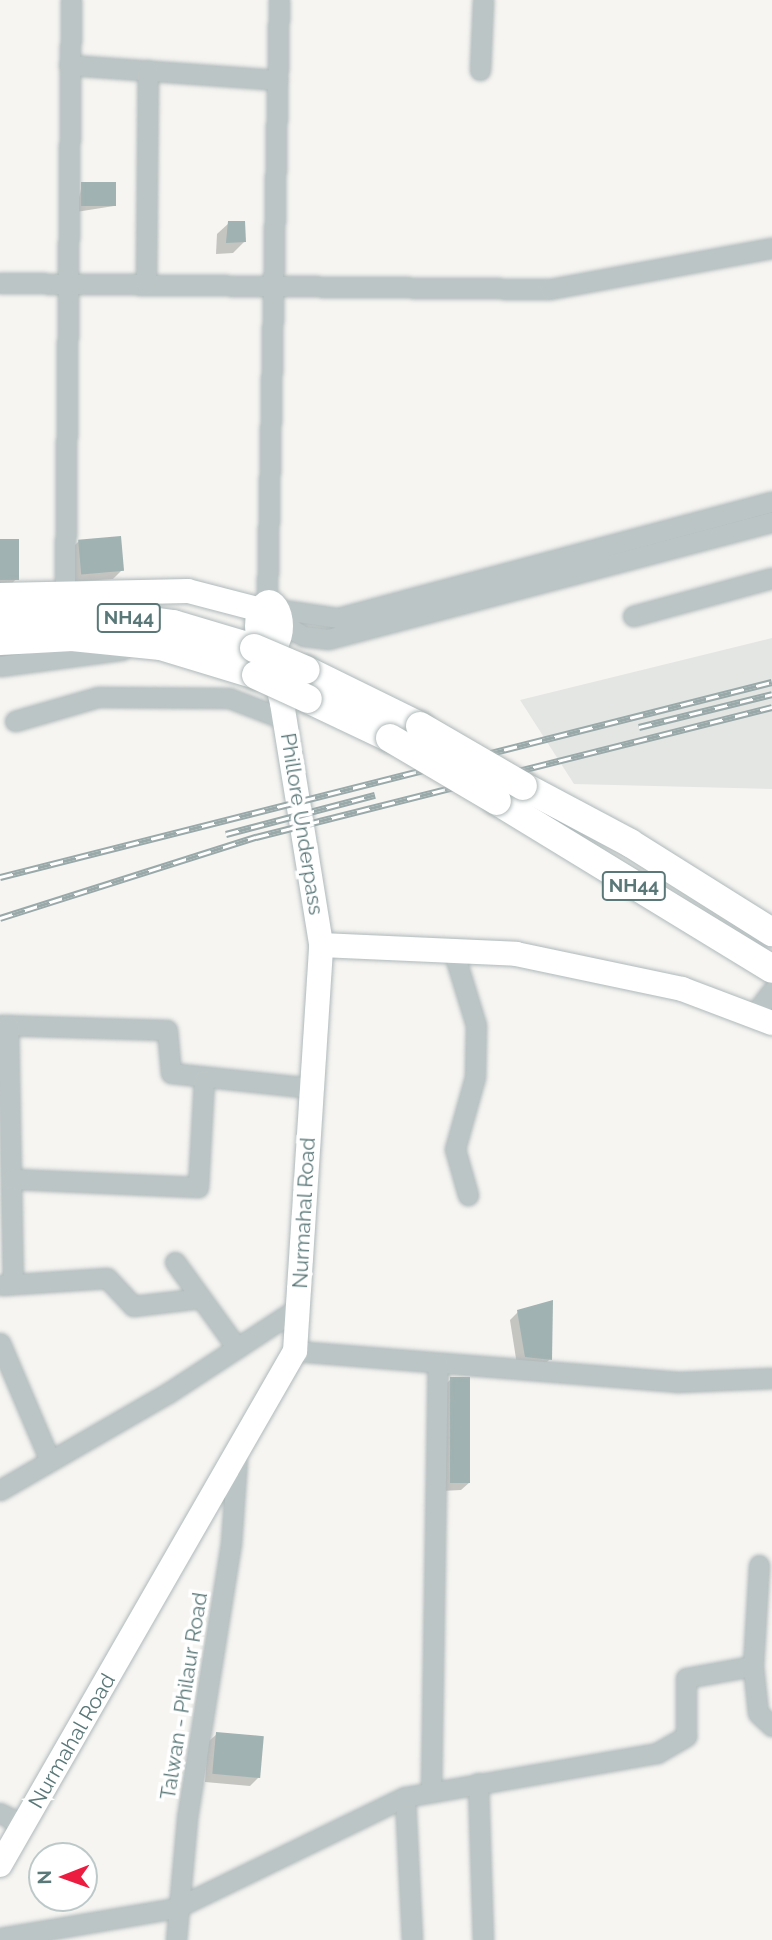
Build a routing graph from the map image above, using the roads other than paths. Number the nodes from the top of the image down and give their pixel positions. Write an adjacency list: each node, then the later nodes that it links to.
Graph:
1 (71, 0): 4 (street)
2 (279, 0): 7 (street)
3 (483, 0): 6 (street)
4 (69, 65): 5 (street); 10 (street)
5 (148, 70): 7 (street); 11 (street)
6 (480, 70)
7 (277, 80): 12 (street)
8 (772, 248): 12 (street)
9 (0, 283): 10 (street)
10 (65, 283): 11 (street); 16 (street)
11 (146, 284): 12 (street)
12 (271, 285): 18 (street)
13 (772, 502): 18 (street)
14 (772, 522): 18 (street)
15 (772, 579): 19 (street)
16 (65, 589): 17 (main road); 18 (main road)
17 (0, 595)
18 (268, 613): 25 (main road, Phillore Underpass)
19 (633, 616)
20 (0, 618): 23 (highway, NH44)
21 (0, 641): 22 (highway, NH44)
22 (161, 646): 23 (highway, NH44); 24 (street)
23 (255, 661): 25 (highway, NH44, bridge); 27 (highway, NH44, bridge)
24 (0, 666)
25 (291, 707): 26 (street); 28 (main road, Phillore Underpass); 30 (highway, NH44, bridge)
26 (15, 721)
27 (772, 932)
28 (321, 945): 29 (main road); 35 (main road, Nurmahal Road)
29 (453, 950): 32 (main road); 37 (street)
30 (772, 968)
31 (772, 991): 32 (street)
32 (762, 1020)
33 (4, 1025): 34 (street); 36 (street)
34 (204, 1080): 35 (street); 36 (street)
35 (311, 1088): 41 (main road, Nurmahal Road)
36 (12, 1179): 39 (street)
37 (468, 1195)
38 (174, 1262): 40 (street)
39 (6, 1285): 40 (street)
40 (201, 1298): 43 (street)
41 (298, 1308): 43 (street); 44 (main road, Nurmahal Road)
42 (0, 1343): 48 (street)
43 (237, 1348): 48 (street)
44 (295, 1351): 45 (street); 47 (main road, Nurmahal Road)
45 (438, 1363): 46 (street); 54 (street)
46 (772, 1378)
47 (237, 1460): 57 (main road, Nurmahal Road); 59 (street, Talwan - Philaur Road)
48 (50, 1461): 49 (street)
49 (0, 1490)
50 (759, 1565): 51 (street)
51 (753, 1666): 52 (street); 53 (street)
52 (772, 1726)
53 (478, 1783): 54 (street); 64 (street)
54 (431, 1792): 55 (street)
55 (405, 1797): 59 (street); 63 (street)
56 (0, 1813): 57 (street)
57 (23, 1825): 58 (main road, Nurmahal Road)
58 (0, 1865)
59 (176, 1908): 60 (street); 62 (street, Talwan - Philaur Road)
60 (76, 1933): 61 (street)
61 (0, 1938)
62 (176, 1940)
63 (412, 1940)
64 (483, 1940)

